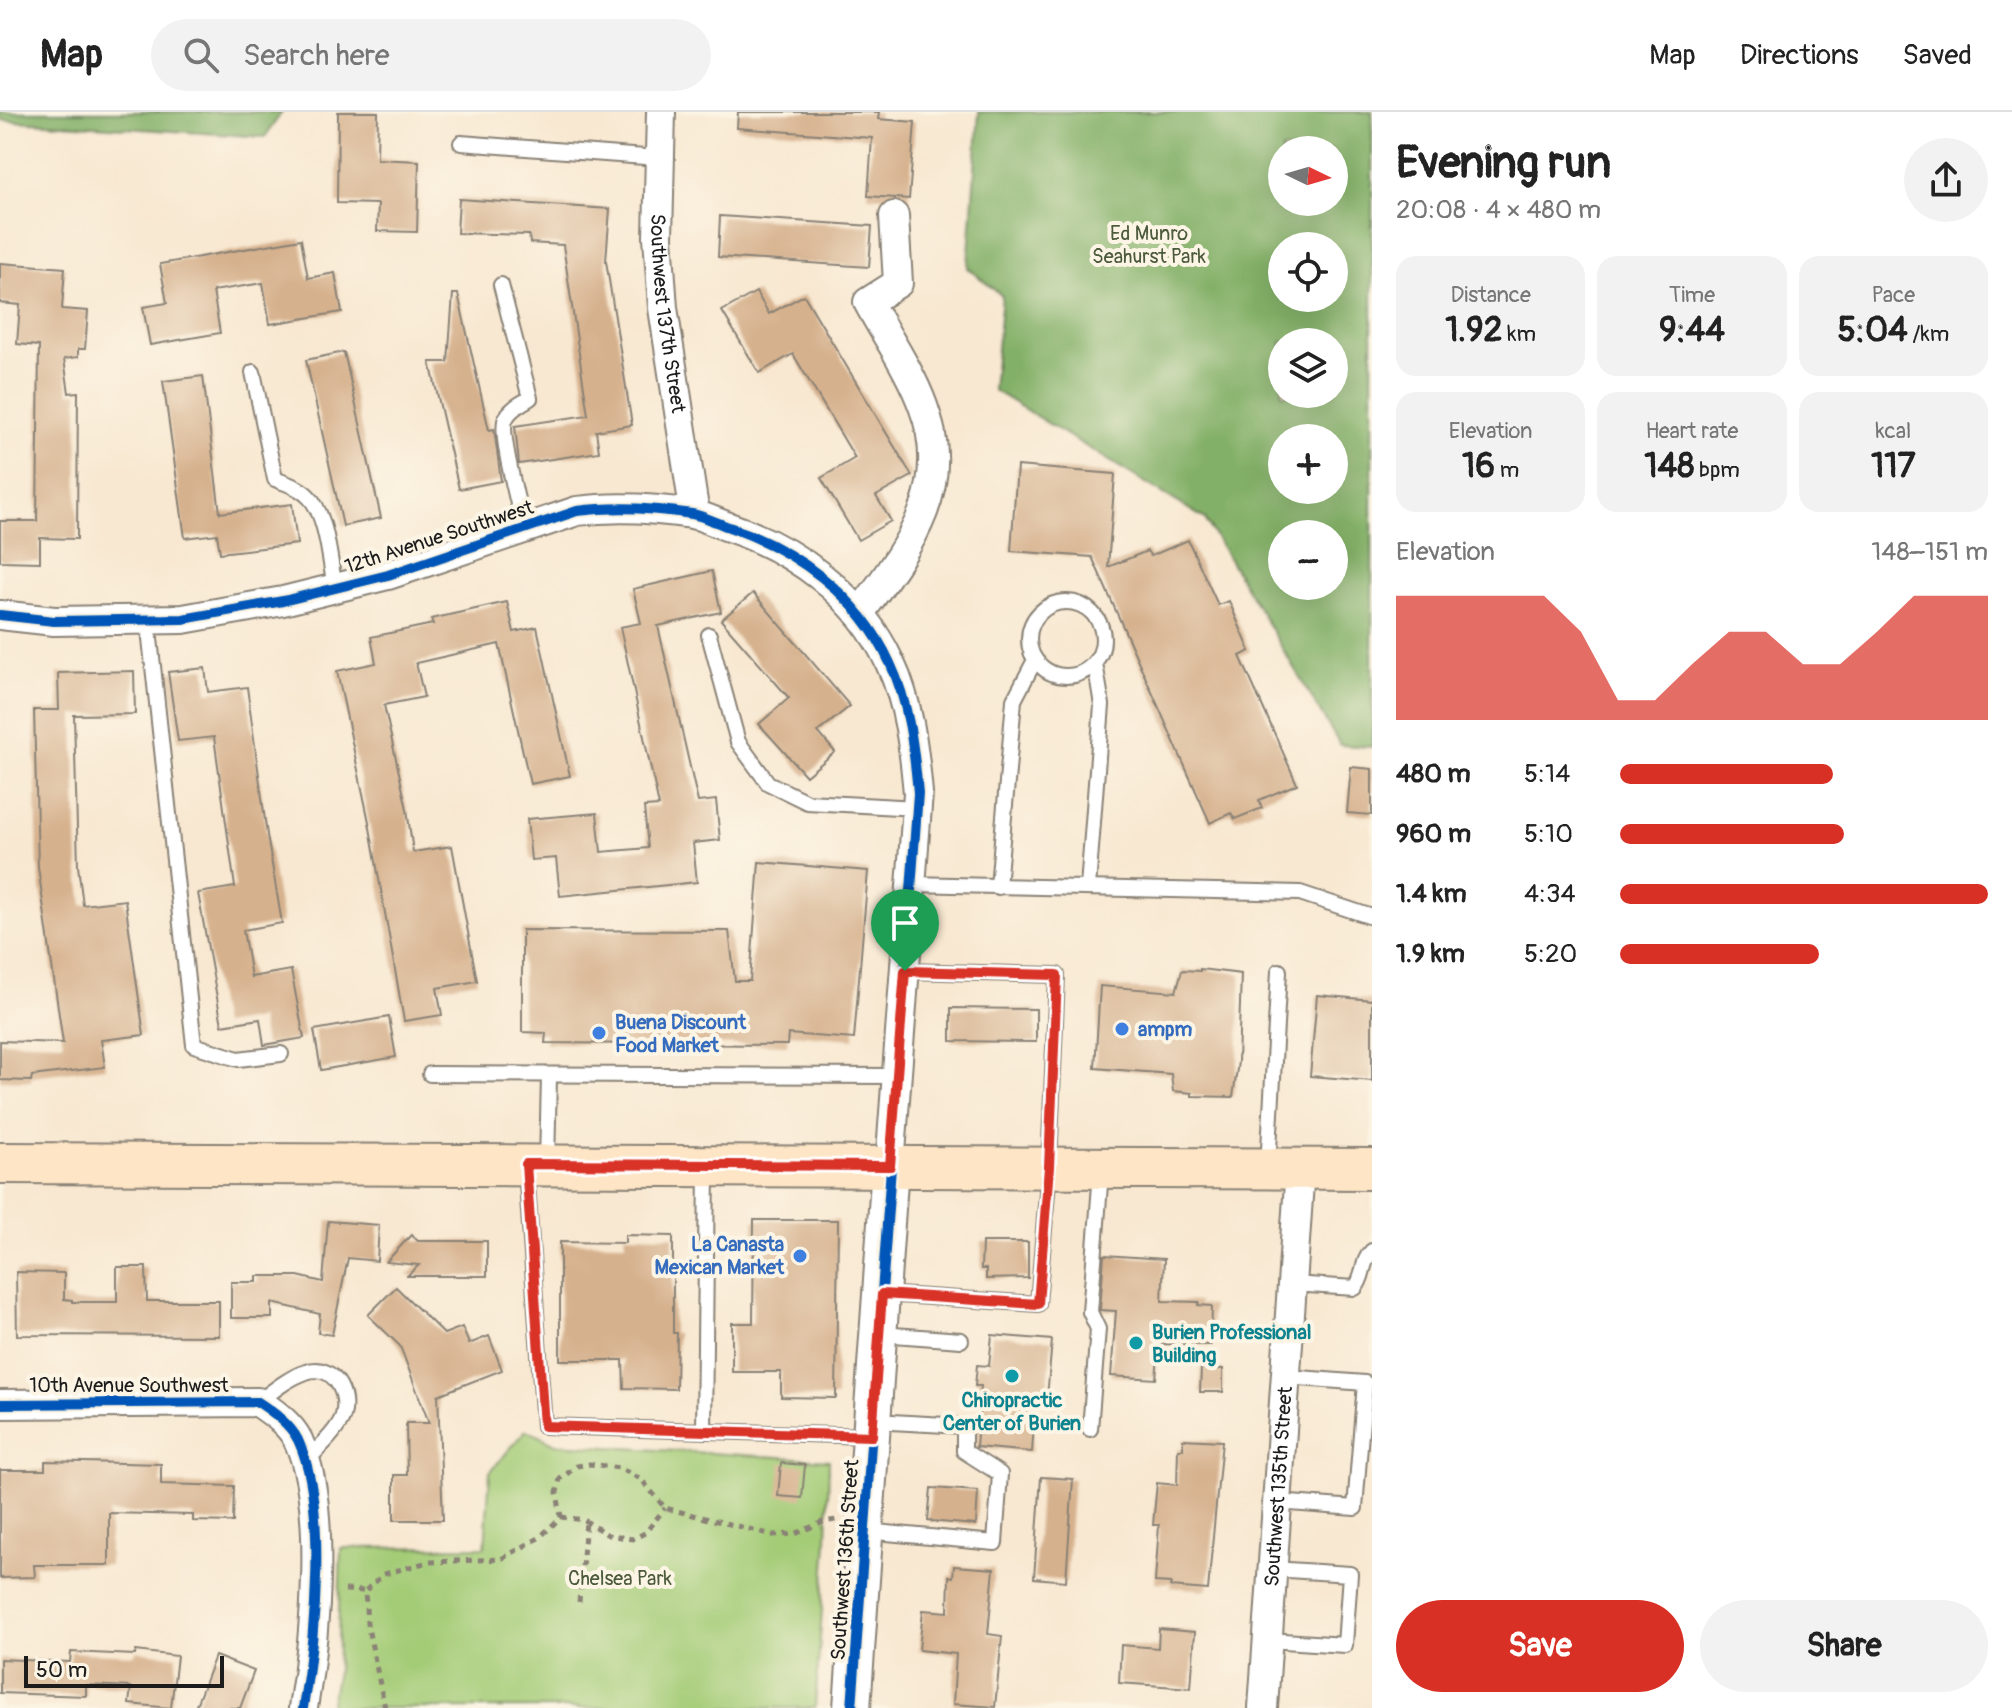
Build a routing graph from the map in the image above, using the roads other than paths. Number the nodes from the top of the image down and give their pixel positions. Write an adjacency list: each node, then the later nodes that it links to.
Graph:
1 (661, 112): 3 (street, Southwest 137th Street)
2 (461, 143): 3 (lane)
3 (658, 158): 7 (street, Southwest 137th Street)
4 (894, 216): 10 (street)
5 (501, 285): 8 (lane)
6 (253, 372): 9 (lane)
7 (695, 515): 8 (street, 12th Avenue Southwest); 10 (street, 12th Avenue Southwest)
8 (524, 529): 9 (street, 12th Avenue Southwest)
9 (335, 588): 12 (street, 12th Avenue Southwest)
10 (860, 613): 16 (street, Southwest 136th Street)
11 (0, 615): 12 (street, 12th Avenue Southwest)
12 (148, 620): 23 (lane)
13 (709, 635): 16 (lane)
14 (1035, 660): 15 (lane); 15 (lane); 18 (lane)
15 (1095, 663): 19 (lane)
16 (917, 808): 17 (street, Southwest 136th Street)
17 (911, 884): 18 (lane); 21 (street, Southwest 136th Street)
18 (998, 887): 19 (lane)
19 (1088, 887): 20 (lane)
20 (1372, 917)
21 (905, 971): 26 (street, Southwest 136th Street); 31 (lane)
22 (1279, 971): 33 (lane)
23 (281, 1054)
24 (430, 1074): 25 (lane)
25 (549, 1076): 26 (lane); 28 (lane)
26 (897, 1076): 30 (street, Southwest 136th Street)
27 (0, 1163): 28 (main road)
28 (536, 1164): 29 (main road); 45 (lane)
29 (707, 1165): 30 (main road); 45 (lane)
30 (890, 1166): 31 (main road); 37 (street, Southwest 136th Street)
31 (1049, 1167): 32 (main road); 37 (lane)
32 (1102, 1167): 33 (main road); 44 (lane)
33 (1284, 1168): 34 (main road); 36 (street, Southwest 135th Street)
34 (1372, 1169)
35 (1372, 1251): 36 (lane)
36 (1292, 1284): 40 (street, Southwest 135th Street)
37 (882, 1294): 38 (street, Southwest 136th Street)
38 (879, 1334): 39 (lane); 43 (street, Southwest 136th Street)
39 (961, 1340)
40 (1286, 1377): 47 (street, Southwest 135th Street); 47 (lane)
41 (258, 1402): 42 (street, 10th Avenue Southwest); 46 (street); 46 (lane)
42 (0, 1404)
43 (872, 1429): 45 (lane); 48 (street, Southwest 136th Street); 48 (lane)
44 (1090, 1429)
45 (704, 1431)
46 (306, 1462): 51 (street)
47 (1277, 1502): 49 (street, Southwest 135th Street)
48 (853, 1526): 52 (street, Southwest 136th Street)
49 (1272, 1569): 50 (street, Southwest 135th Street); 50 (lane)
50 (1268, 1640): 53 (street, Southwest 135th Street)
51 (303, 1708)
52 (852, 1708)
53 (1263, 1708)

